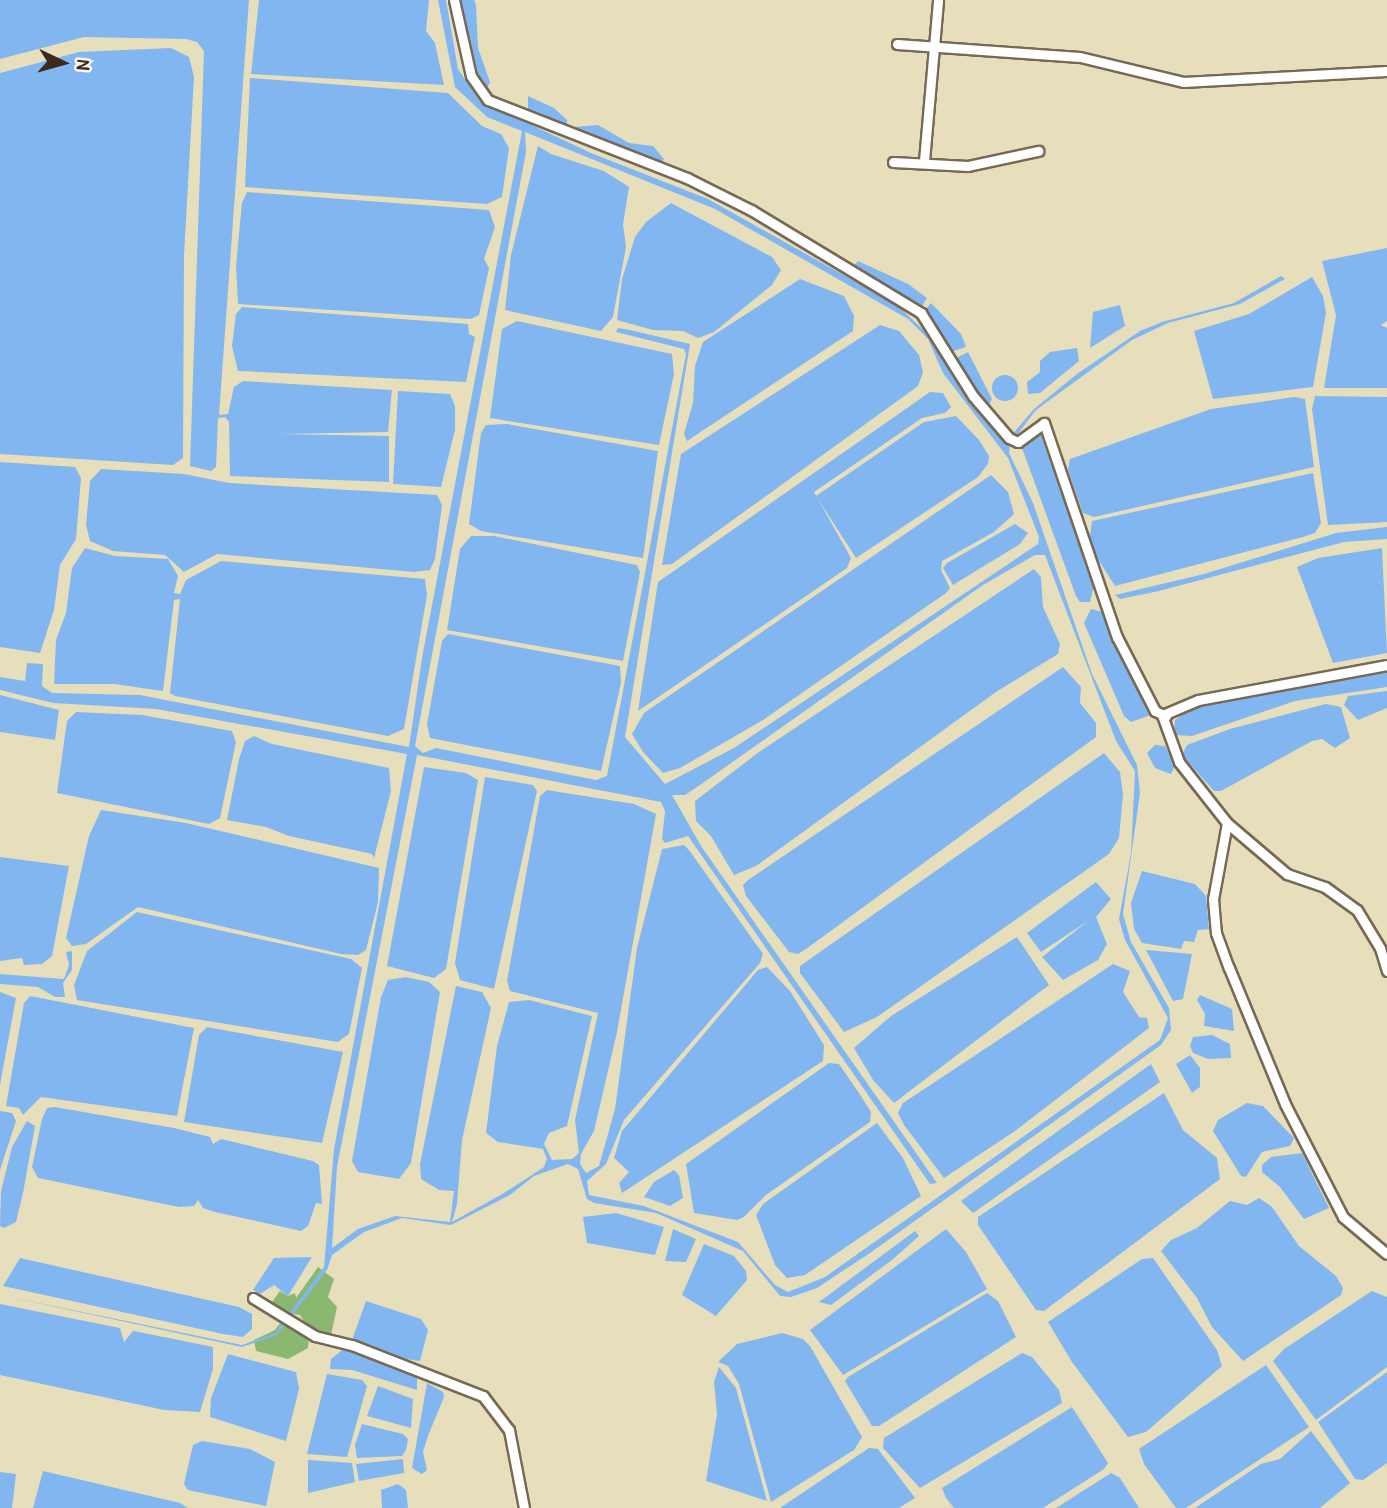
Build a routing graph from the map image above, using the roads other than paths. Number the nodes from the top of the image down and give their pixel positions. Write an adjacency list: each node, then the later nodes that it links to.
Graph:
1 (454, 0): 10 (street)
2 (938, 0): 4 (street)
3 (897, 44): 4 (street)
4 (936, 49): 5 (street); 7 (street)
5 (1387, 71)
6 (1038, 151): 7 (street)
7 (925, 160): 8 (street)
8 (893, 162)
9 (1387, 665): 10 (street)
10 (1164, 715): 11 (street)
11 (1227, 823): 12 (street); 13 (street)
12 (1387, 971)
13 (1387, 1254)
14 (253, 1298): 15 (street)
15 (524, 1508)

